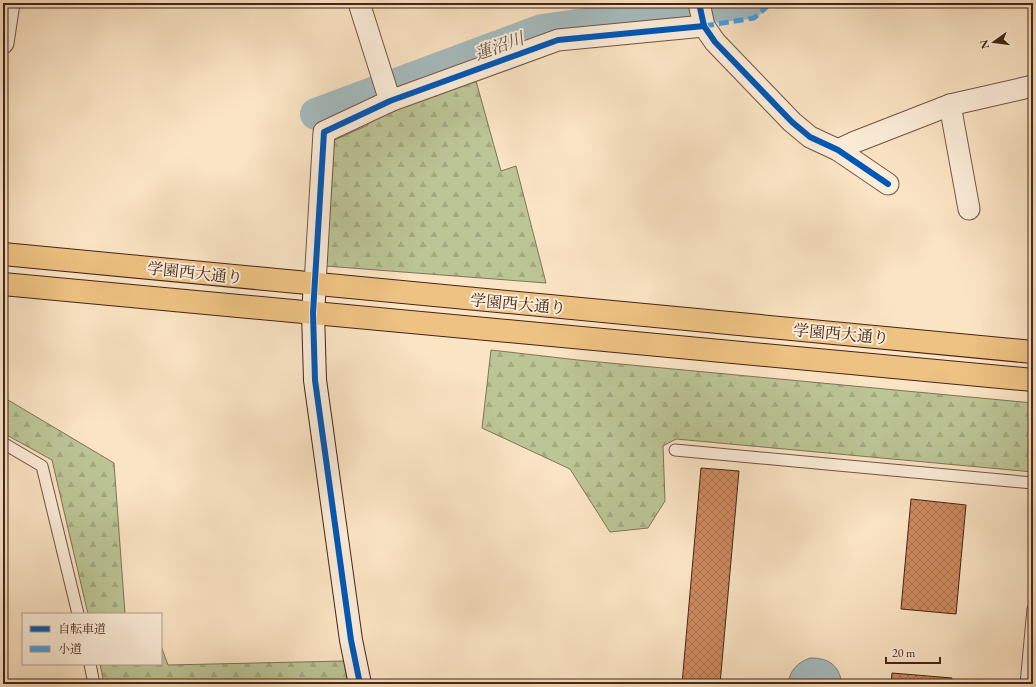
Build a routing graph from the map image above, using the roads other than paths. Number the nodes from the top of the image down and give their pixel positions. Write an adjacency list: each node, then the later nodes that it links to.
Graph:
1 (9, 3): 5 (street)
2 (359, 3): 7 (street)
3 (699, 3): 4 (street)
4 (704, 26): 7 (street); 9 (street)
5 (3, 43)
6 (1033, 86): 8 (street)
7 (390, 99): 14 (street)
8 (950, 104): 9 (street); 11 (street)
9 (838, 150): 10 (street)
10 (888, 184)
11 (969, 209)
12 (3, 254): 14 (highway, 学園西大通り)
13 (3, 284): 15 (highway, 学園西大通り)
14 (315, 284): 15 (street); 16 (highway, 学園西大通り)
15 (314, 313): 17 (highway, 学園西大通り); 26 (street)
16 (1033, 352)
17 (1033, 380)
18 (3, 443): 22 (lane)
19 (675, 450): 20 (lane)
20 (1033, 482)
21 (1033, 609): 23 (lane)
22 (78, 613)
23 (1031, 650): 27 (lane)
24 (90, 665): 25 (lane)
25 (94, 684)
26 (360, 684)
27 (1026, 684)

